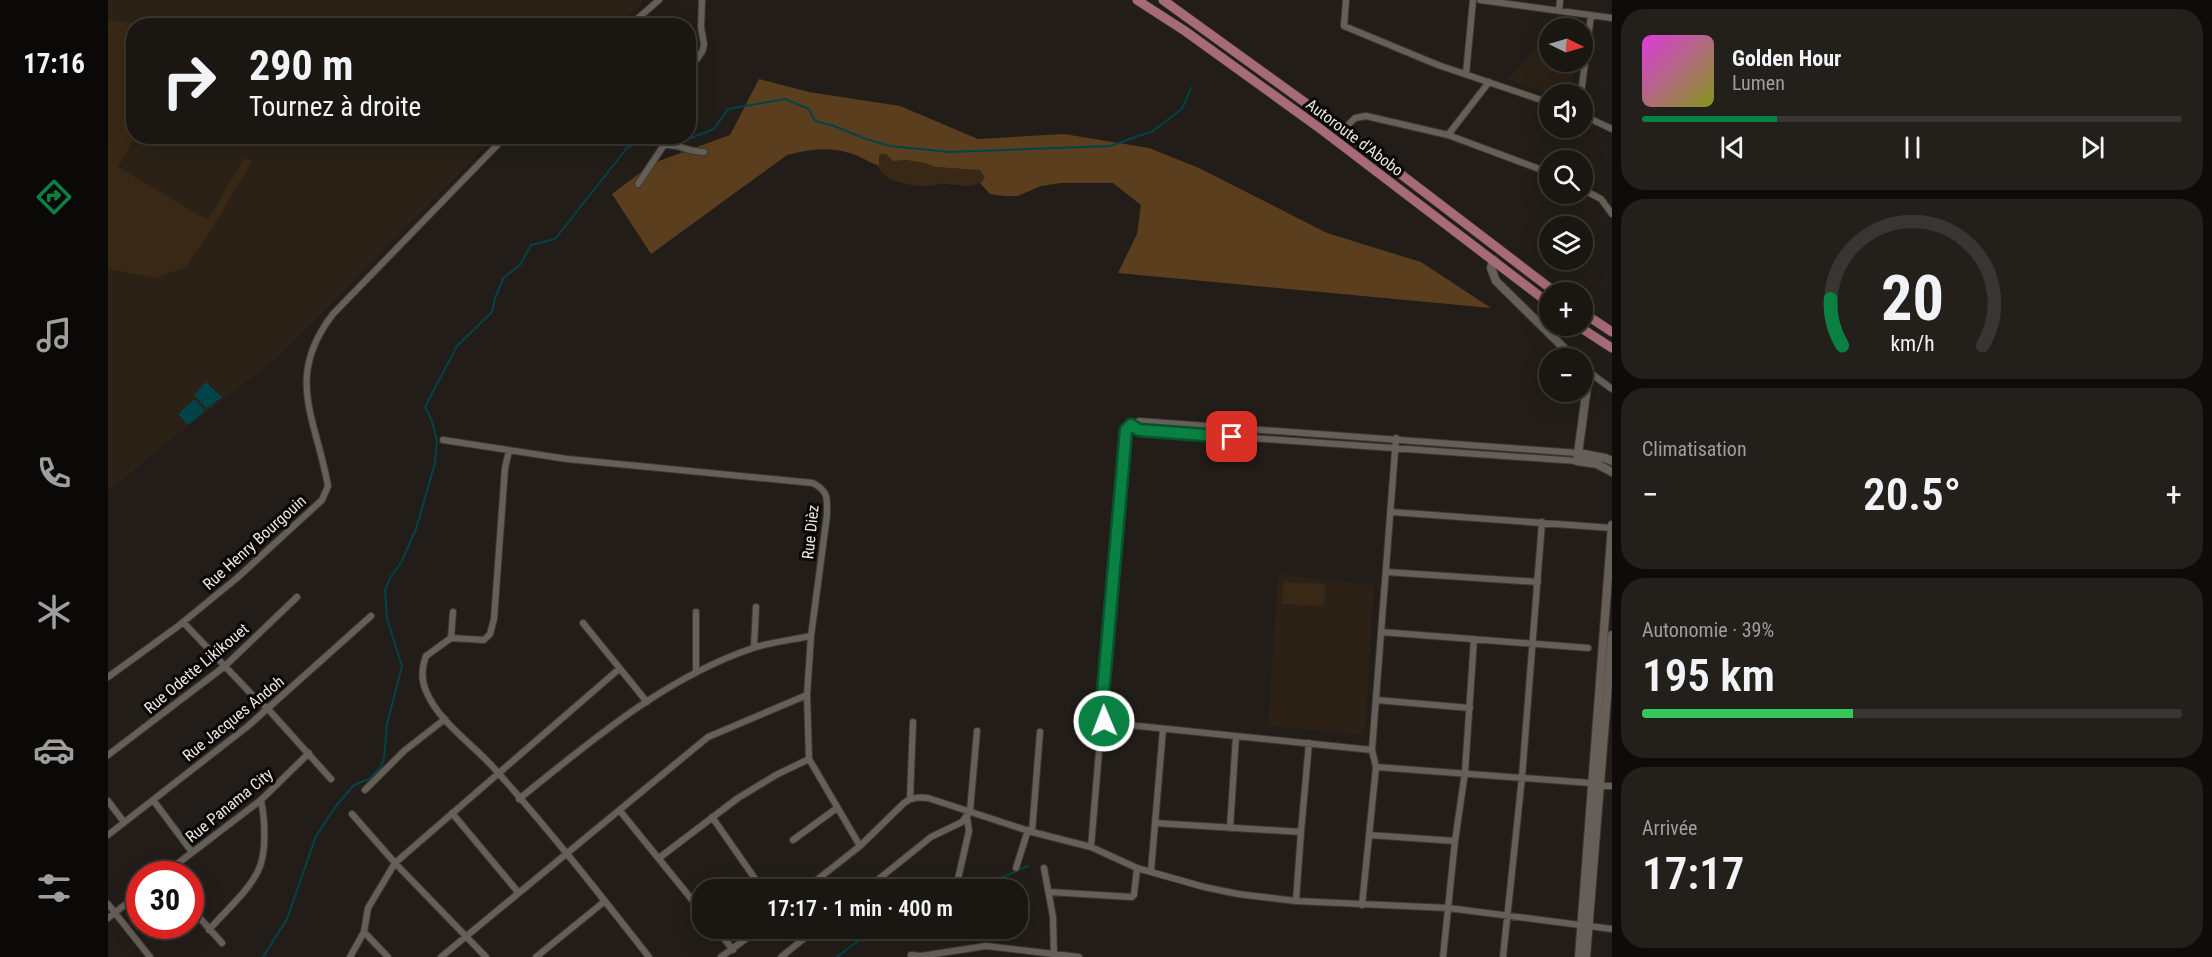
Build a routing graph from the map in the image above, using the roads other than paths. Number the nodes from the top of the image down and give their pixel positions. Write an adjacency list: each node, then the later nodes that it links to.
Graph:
1 (659, 0): 11 (street)
2 (702, 0): 13 (street)
3 (1137, 0): 30 (main road, Autoroute d'Abobo)
4 (1163, 0): 20 (main road)
5 (1346, 0): 14 (street)
6 (1473, 0): 14 (street)
7 (1480, 0): 9 (street)
8 (1560, 0): 9 (street)
9 (1559, 11): 10 (street)
10 (1590, 15): 12 (street); 16 (street)
11 (638, 18)
12 (1612, 18)
13 (696, 60)
14 (1466, 74): 15 (street)
15 (1490, 82): 17 (street); 21 (street)
16 (1582, 84)
17 (1539, 99)
18 (1593, 120): 19 (street)
19 (1612, 129)
20 (1343, 130): 21 (street); 31 (main road)
21 (1448, 135): 26 (street)
22 (498, 144): 59 (street, Rue Henry Bourgouin)
23 (659, 144): 27 (street)
24 (670, 144): 25 (street)
25 (704, 152)
26 (1539, 169)
27 (638, 184)
28 (1593, 195): 29 (street)
29 (1612, 214)
30 (1493, 260): 32 (main road, Autoroute d'Abobo); 36 (main road)
31 (1542, 282)
32 (1539, 296)
33 (1593, 319): 34 (main road)
34 (1612, 332)
35 (1593, 336): 37 (main road)
36 (1564, 348)
37 (1612, 348)
38 (1593, 374): 39 (street)
39 (1612, 389)
40 (1583, 402): 46 (main road)
41 (1131, 425): 42 (street); 44 (street); 81 (street)
42 (1396, 438): 44 (street); 46 (street)
43 (443, 440): 45 (street, Rue Dièz)
44 (1395, 449): 46 (street); 49 (street)
45 (509, 451): 63 (street, Rue Dièz); 64 (street)
46 (1577, 457): 47 (main road); 48 (main road)
47 (1612, 461)
48 (1612, 472)
49 (1391, 512): 50 (street); 52 (street)
50 (1542, 522): 51 (street); 53 (street)
51 (1612, 527): 96 (main road)
52 (1386, 572): 53 (street); 61 (street)
53 (1538, 582): 66 (street)
54 (297, 597): 70 (street, Rue Odette Likikouet)
55 (756, 607): 67 (street)
56 (453, 612): 64 (street)
57 (696, 612): 72 (street)
58 (371, 616): 78 (street, Rue Jacques Andoh)
59 (183, 622): 70 (street); 73 (street, Rue Henry Bourgouin)
60 (583, 623): 71 (street)
61 (1382, 632): 65 (street); 75 (street)
62 (1612, 635): 69 (main road)
63 (811, 636): 67 (street); 74 (street, Rue Dièz)
64 (451, 638): 79 (street)
65 (1474, 639): 66 (street); 77 (street)
66 (1533, 643): 68 (street); 94 (street)
67 (754, 647): 72 (street)
68 (1588, 648)
69 (1611, 653): 96 (main road)
70 (225, 666): 78 (street); 89 (street, Rue Odette Likikouet)
71 (620, 669): 76 (street); 93 (street)
72 (696, 671): 76 (street)
73 (108, 677)
74 (807, 695): 90 (street, Rue Dièz); 105 (street)
75 (1376, 700): 77 (street); 87 (street)
76 (647, 702): 99 (street)
77 (1470, 708): 92 (street)
78 (268, 709): 88 (street); 101 (street, Rue Jacques Andoh)
79 (445, 719): 93 (street); 98 (street)
80 (913, 722): 100 (street)
81 (1108, 723): 82 (street); 120 (street)
82 (1163, 729): 85 (street); 111 (street)
83 (977, 731): 108 (street)
84 (1040, 732): 113 (street)
85 (1236, 736): 86 (street); 112 (street)
86 (1309, 743): 87 (street); 114 (street)
87 (1372, 750): 91 (street)
88 (309, 753): 95 (street); 102 (street, Rue Panama City)
89 (108, 755)
90 (809, 759): 104 (street, Rue Dièz); 109 (street)
91 (1376, 766): 92 (street); 116 (street)
92 (1465, 772): 94 (street); 118 (street)
93 (498, 773): 99 (street); 106 (street)
94 (1522, 777): 96 (street); 144 (street)
95 (332, 779)
96 (1595, 784): 97 (street); 147 (main road)
97 (1612, 786)
98 (364, 790)
99 (519, 799): 122 (street)
100 (910, 799): 108 (street); 119 (street)
101 (153, 800): 110 (street, Rue Jacques Andoh); 121 (street)
102 (261, 800): 121 (street, Rue Panama City); 149 (street)
103 (108, 801): 110 (street)
104 (837, 808): 117 (street); 119 (street, Rue Dièz)
105 (620, 811): 122 (street); 123 (street)
106 (452, 813): 125 (street); 134 (street)
107 (352, 814): 125 (street)
108 (968, 814): 113 (street); 132 (street); 133 (street)
109 (712, 818): 123 (street); 130 (street)
110 (124, 822): 115 (street, Rue Jacques Andoh)
111 (1155, 823): 112 (street); 129 (street)
112 (1230, 828): 114 (street)
113 (1030, 831): 120 (street); 126 (street)
114 (1301, 832): 138 (street)
115 (108, 835)
116 (1369, 835): 118 (street); 141 (street)
117 (793, 840)
118 (1455, 841): 142 (street)
119 (860, 846): 131 (street)
120 (1091, 847): 128 (street)
121 (192, 852): 124 (street, Rue Panama City)
122 (566, 853): 134 (street); 137 (street)
123 (659, 858): 136 (street)
124 (181, 861)
125 (395, 863): 150 (street); 151 (street)
126 (1016, 868)
127 (1044, 868): 135 (street)
128 (1137, 868): 129 (street); 135 (street)
129 (1151, 871): 138 (street)
130 (755, 879)
131 (818, 879)
132 (878, 879)
133 (958, 879)
134 (518, 892): 151 (street)
135 (1049, 892): 159 (street)
136 (692, 899)
137 (605, 901): 165 (street); 166 (street)
138 (1296, 901): 141 (street)
139 (108, 904): 143 (street)
140 (126, 904): 143 (street)
141 (1362, 905): 142 (street)
142 (1448, 908): 144 (street); 171 (street)
143 (114, 913): 145 (street); 160 (street)
144 (1507, 914): 147 (street); 172 (street)
145 (108, 918)
146 (204, 924): 149 (street)
147 (1586, 926): 148 (street); 173 (main road); 174 (main road)
148 (1612, 929)
149 (209, 930): 155 (street)
150 (364, 932): 161 (street); 162 (street)
151 (467, 936): 163 (street); 164 (street)
152 (724, 939): 157 (street)
153 (747, 939): 157 (street)
154 (803, 939): 168 (street)
155 (222, 943)
156 (973, 948): 158 (street); 159 (street); 169 (street)
157 (733, 950): 167 (street)
158 (911, 955)
159 (1054, 955): 170 (street)
160 (150, 957)
161 (350, 957)
162 (388, 957)
163 (441, 957)
164 (486, 957)
165 (536, 957)
166 (649, 957)
167 (721, 957)
168 (781, 957)
169 (972, 957)
170 (1079, 957)
171 (1443, 957)
172 (1503, 957)
173 (1579, 957)
174 (1586, 957)

